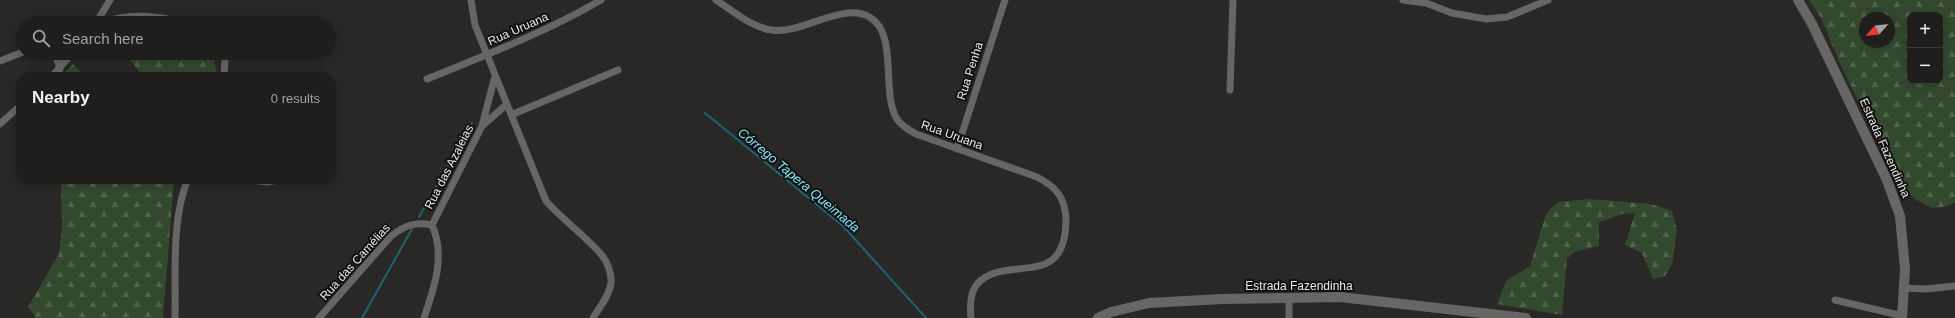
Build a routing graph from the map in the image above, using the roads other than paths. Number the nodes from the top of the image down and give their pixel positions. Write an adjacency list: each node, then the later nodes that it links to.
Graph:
1 (110, 0): 11 (street)
2 (471, 0): 13 (street)
3 (601, 0): 13 (street, Rua Uruana)
4 (716, 0): 30 (street, Rua Uruana)
5 (1005, 0): 30 (street, Rua Penha)
6 (1233, 0): 24 (street)
7 (1403, 0): 10 (street)
8 (1548, 0): 10 (street)
9 (1798, 0): 34 (street, Estrada Fazendinha)
10 (1426, 2)
11 (100, 16)
12 (16, 55): 17 (street)
13 (486, 55): 22 (street); 23 (street, Rua Uruana)
14 (57, 60): 18 (street)
15 (67, 60): 18 (street)
16 (225, 60): 21 (street)
17 (0, 61)
18 (60, 69): 20 (street)
19 (618, 70): 27 (street)
20 (57, 72)
21 (224, 72)
22 (495, 76): 25 (street); 29 (street)
23 (427, 79)
24 (1230, 90)
25 (507, 104): 27 (street); 29 (street, Rua das Azaleias)
26 (16, 110): 28 (street)
27 (511, 115): 41 (street)
28 (0, 124)
29 (482, 126): 32 (street, Rua das Azaleias)
30 (957, 149): 42 (street, Rua Uruana)
31 (187, 184): 38 (street)
32 (432, 225): 39 (street, Rua das Camélias); 40 (street)
33 (1955, 286): 34 (street)
34 (1905, 288): 37 (street, Estrada Fazendinha)
35 (1289, 298): 43 (street, Estrada Fazendinha); 44 (street); 45 (street, Estrada Fazendinha)
36 (1835, 300): 37 (street)
37 (1902, 317)
38 (175, 318)
39 (319, 318)
40 (424, 318)
41 (592, 318)
42 (971, 318)
43 (1098, 318)
44 (1289, 318)
45 (1526, 318)

